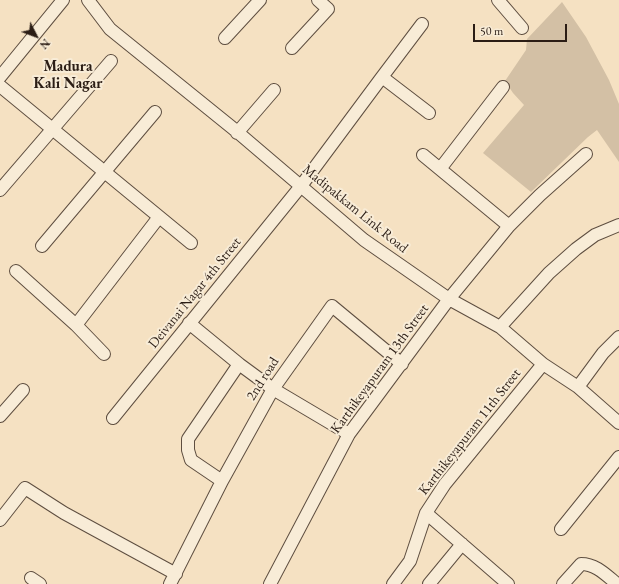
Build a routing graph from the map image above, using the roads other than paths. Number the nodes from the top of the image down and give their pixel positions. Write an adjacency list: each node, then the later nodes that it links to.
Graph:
1 (63, 0): 11 (street)
2 (88, 0): 19 (street, Madipakkam Link Road)
3 (260, 0): 8 (street)
4 (318, 0): 9 (street)
5 (498, 0): 7 (street)
6 (422, 24): 12 (street, Deivanai Nagar 4th Street)
7 (522, 28)
8 (225, 38)
9 (292, 48)
10 (111, 61): 18 (street)
11 (0, 77)
12 (382, 77): 17 (street); 24 (street, Deivanai Nagar 4th Street)
13 (0, 86): 18 (street)
14 (503, 88): 22 (street)
15 (274, 90): 19 (street)
16 (156, 112): 23 (street)
17 (429, 113)
18 (52, 129): 23 (street); 25 (street)
19 (238, 133): 24 (street, Madipakkam Link Road)
20 (586, 154): 28 (street, Karthikeyapuram 13th Street)
21 (423, 156): 22 (street)
22 (440, 169): 28 (street)
23 (104, 172): 26 (street); 30 (street)
24 (301, 186): 32 (street, Madipakkam Link Road); 33 (street, Deivanai Nagar 4th Street)
25 (0, 190)
26 (159, 217): 29 (street); 34 (street)
27 (619, 225): 35 (street)
28 (509, 226): 32 (street, Karthikeyapuram 13th Street)
29 (191, 243)
30 (42, 246)
31 (16, 271): 34 (street)
32 (449, 299): 35 (street, Madipakkam Link Road); 39 (street, Karthikeyapuram 13th Street)
33 (189, 324): 38 (street); 45 (street, Deivanai Nagar 4th Street)
34 (76, 325): 37 (street)
35 (500, 327): 40 (street, Madipakkam Link Road)
36 (619, 337): 41 (street)
37 (104, 354)
38 (239, 364): 42 (street); 49 (street)
39 (402, 364): 42 (street, 2nd road); 47 (street, Karthikeyapuram 13th Street)
40 (543, 364): 41 (street, Madipakkam Link Road); 50 (street, Karthikeyapuram 11th Street)
41 (578, 387): 46 (street, Madipakkam Link Road)
42 (273, 389): 47 (street); 49 (street, 2nd road)
43 (23, 390): 44 (street)
44 (0, 416)
45 (113, 418)
46 (619, 423)
47 (349, 434): 55 (street, Karthikeyapuram 13th Street)
48 (619, 457): 52 (street)
49 (222, 481): 54 (street, 2nd road)
50 (426, 513): 53 (street); 56 (street, Karthikeyapuram 11th Street)
51 (0, 520): 54 (street)
52 (561, 530)
53 (462, 544): 57 (street); 58 (street)
54 (173, 579)
55 (270, 584)
56 (393, 584)
57 (429, 584)
58 (508, 584)
59 (563, 584): 60 (street)
60 (617, 584)

